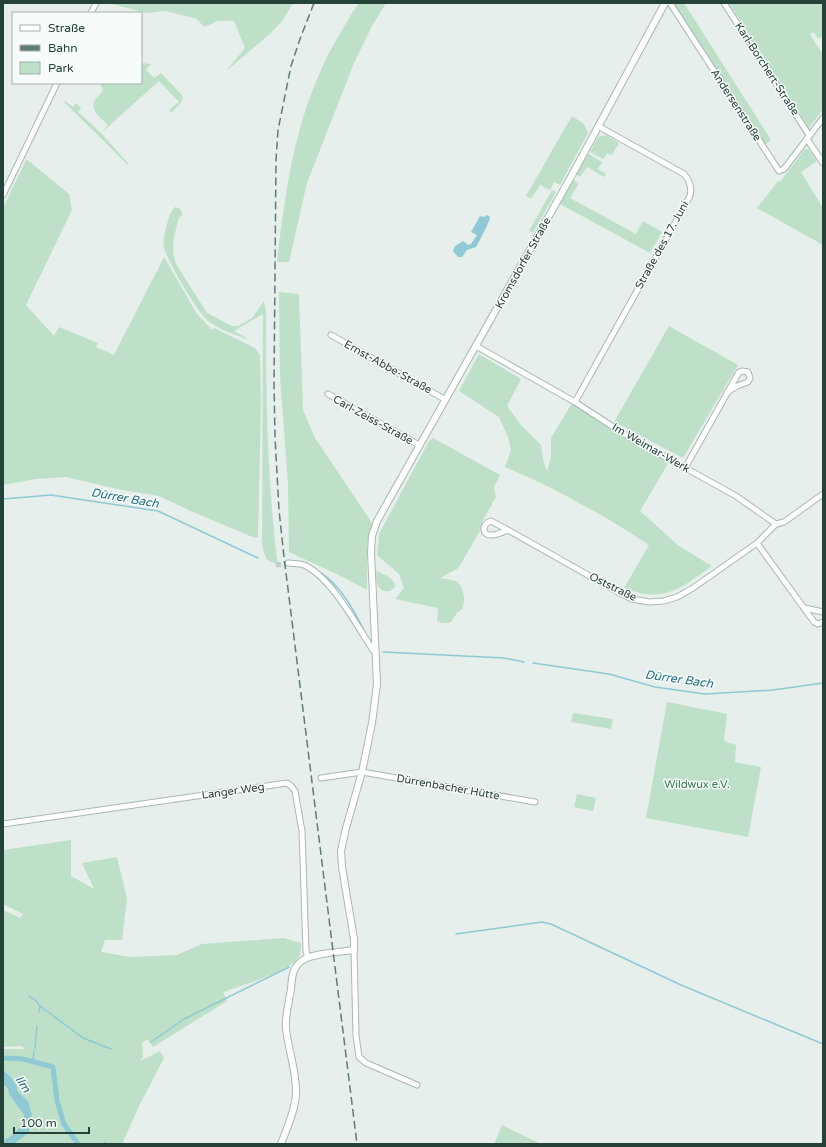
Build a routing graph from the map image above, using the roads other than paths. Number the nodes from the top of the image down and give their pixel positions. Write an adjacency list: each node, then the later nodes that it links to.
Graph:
1 (96, 3): 5 (street)
2 (665, 3): 8 (street, Kromsdorfer Straße)
3 (670, 3): 9 (street, Andersenstraße)
4 (724, 3): 9 (street, Karl-Borchert-Straße)
5 (92, 12)
6 (57, 84): 11 (street)
7 (823, 118): 9 (street)
8 (598, 126): 13 (street, Kromsdorfer Straße); 17 (street, Straße des 17. Juni)
9 (808, 137): 10 (street, Karl-Borchert-Straße)
10 (823, 163)
11 (3, 195)
12 (331, 335): 16 (street, Ernst-Abbe-Straße)
13 (476, 346): 16 (street, Kromsdorfer Straße); 17 (street, Im Weimar-Werk)
14 (727, 392): 14 (street); 19 (street)
15 (328, 394): 18 (street, Carl-Zeiss-Straße)
16 (446, 400): 18 (street, Kromsdorfer Straße)
17 (575, 402): 19 (street, Im Weimar-Werk)
18 (419, 445): 28 (street, Kromsdorfer Straße)
19 (685, 468): 21 (street, Im Weimar-Werk)
20 (823, 494): 21 (street)
21 (776, 524): 23 (street, Oststraße)
22 (508, 530): 23 (street, Oststraße)
23 (757, 543): 25 (street)
24 (288, 563): 28 (street)
25 (804, 607): 26 (street); 27 (street)
26 (823, 612)
27 (823, 622)
28 (376, 652): 29 (street)
29 (362, 772): 30 (street, Dürrenbacher Hütte); 31 (street, Dürrenbacher Hütte); 33 (street)
30 (321, 778)
31 (534, 802)
32 (3, 824): 34 (street, Langer Weg)
33 (354, 950): 34 (street); 35 (street)
34 (308, 958): 36 (street)
35 (417, 1085)
36 (282, 1144)

